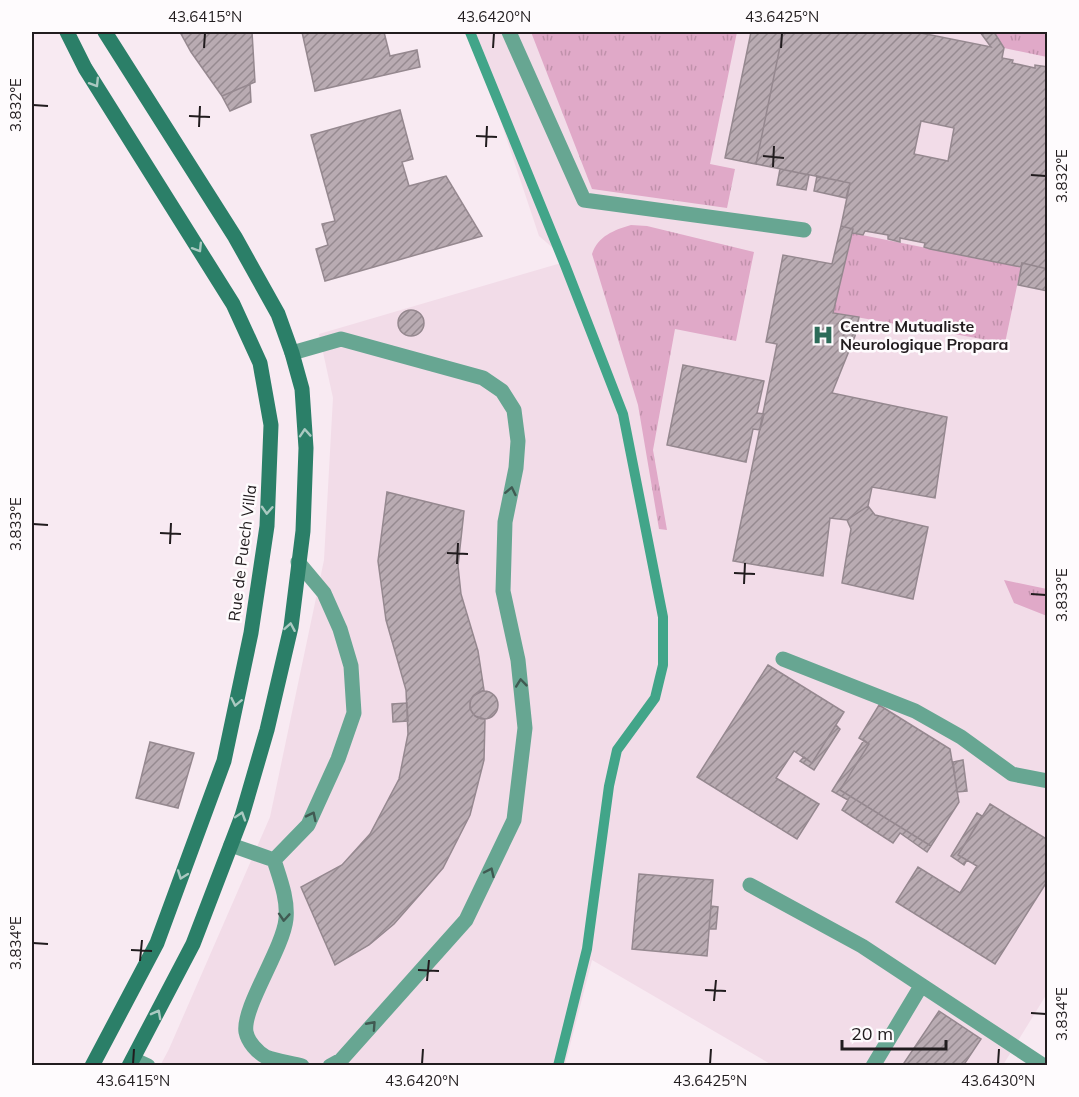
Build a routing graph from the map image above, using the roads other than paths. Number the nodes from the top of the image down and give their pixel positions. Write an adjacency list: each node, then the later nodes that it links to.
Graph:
1 (67, 32): 14 (main road, Rue de Puech Villa, one-way to 14)
2 (105, 32): 5 (main road)
3 (509, 32): 4 (lane)
4 (804, 230)
5 (292, 353): 6 (main road, one-way to 5); 17 (lane, one-way to 5)
6 (298, 562): 9 (main road, one-way to 6); 10 (lane, one-way to 6)
7 (783, 659): 8 (lane)
8 (1047, 781)
9 (231, 845): 10 (lane); 13 (main road, one-way to 9)
10 (274, 860): 16 (lane, one-way to 16)
11 (750, 885): 12 (lane)
12 (921, 986): 18 (lane); 19 (lane)
13 (131, 1062): 15 (lane)
14 (92, 1065)
15 (148, 1065)
16 (302, 1065)
17 (330, 1065)
18 (873, 1065)
19 (1044, 1065)

